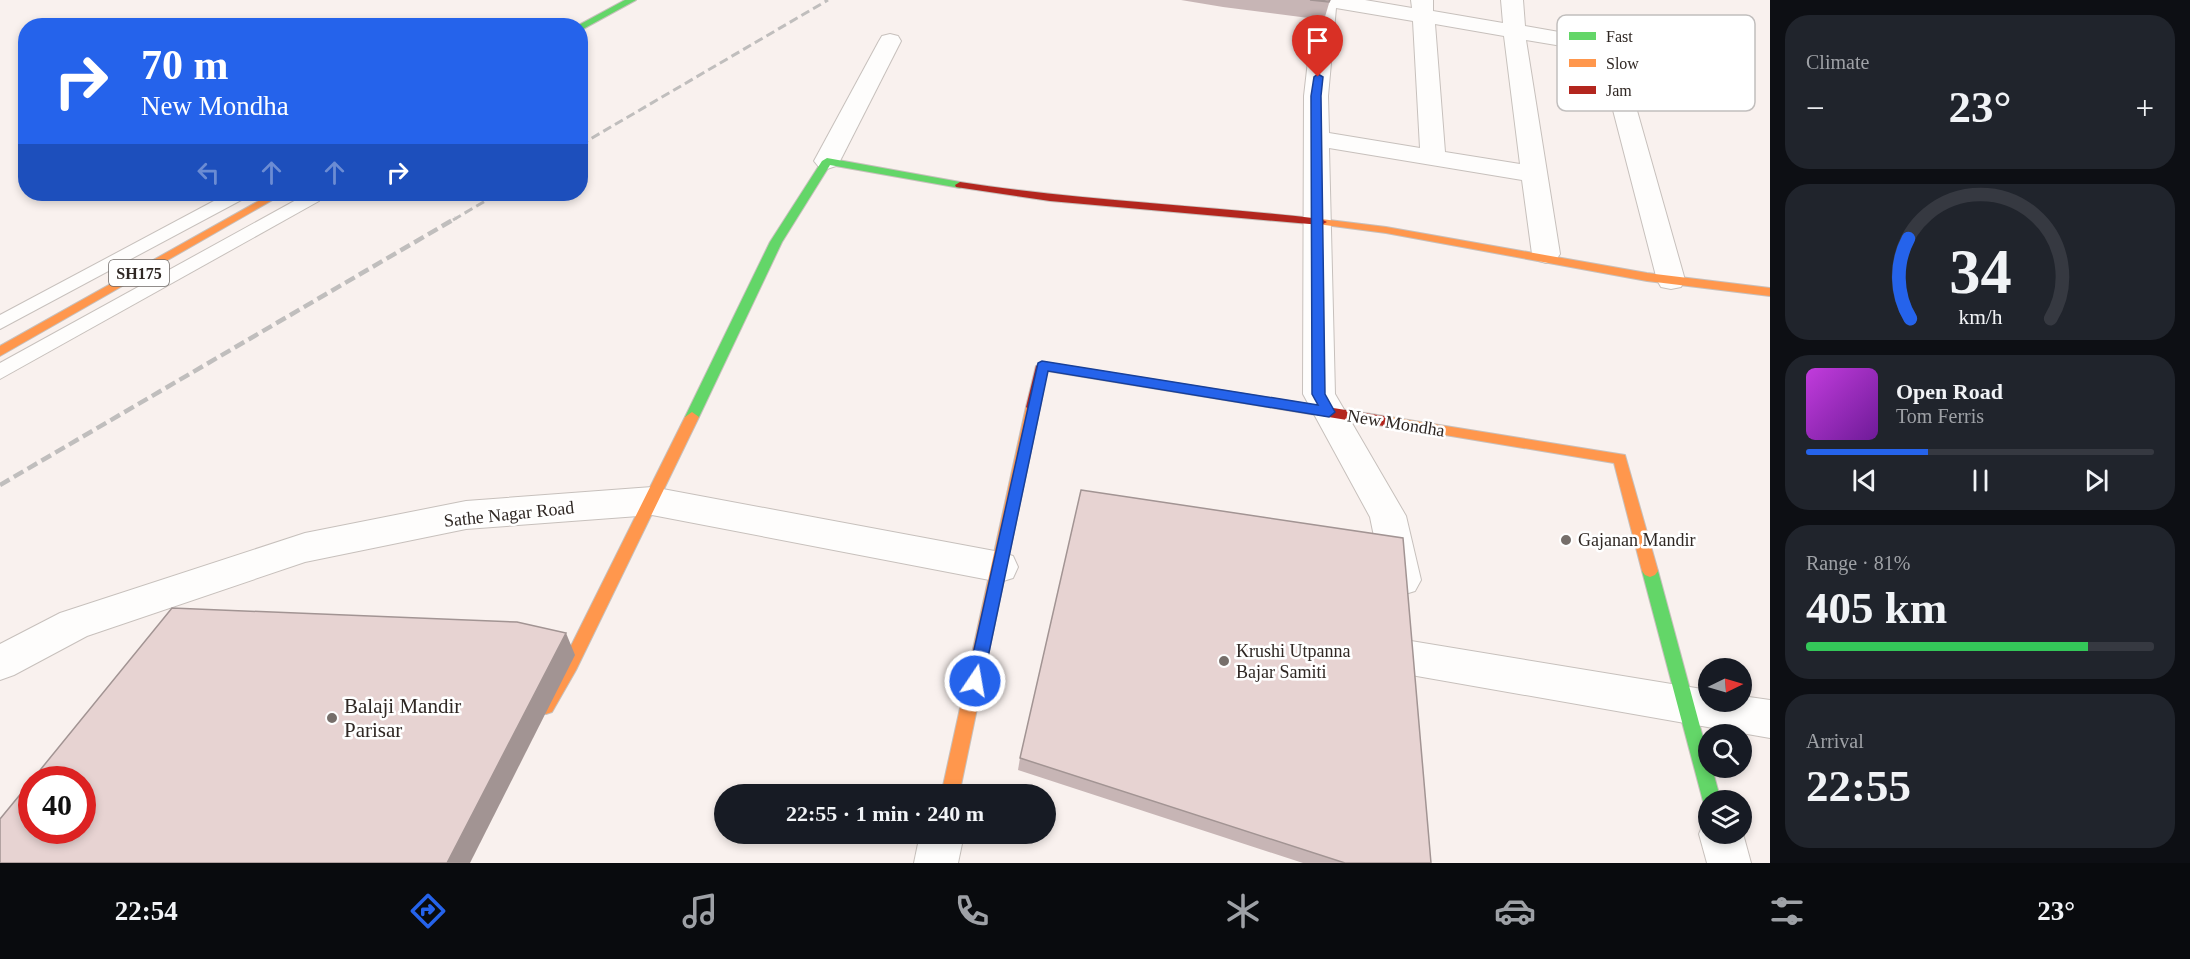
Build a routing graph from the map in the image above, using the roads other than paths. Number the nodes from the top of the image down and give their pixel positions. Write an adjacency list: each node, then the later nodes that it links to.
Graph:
1 (632, 0): 5 (street)
2 (1326, 0): 4 (street); 10 (street)
3 (1512, 0): 6 (street)
4 (1422, 8): 6 (street); 12 (street)
5 (588, 23)
6 (1515, 31): 7 (street); 12 (street)
7 (1557, 38)
8 (890, 41): 11 (street)
9 (1625, 111): 18 (street)
10 (1317, 139): 12 (street); 16 (street)
11 (828, 161): 16 (street); 24 (street)
12 (1535, 174): 17 (street)
13 (226, 201): 20 (lane)
14 (266, 201): 21 (street, SH175)
15 (306, 201): 22 (lane)
16 (1317, 221): 18 (street); 23 (street)
17 (1546, 254)
18 (1671, 280): 19 (street)
19 (1770, 292)
20 (0, 323)
21 (0, 352)
22 (0, 372)
23 (1324, 403): 25 (street, New Mondha); 27 (street); 27 (street, New Mondha)
24 (652, 501): 25 (street, Sathe Nagar Road); 26 (street, Sathe Nagar Road); 28 (street)
25 (1000, 567): 30 (street, New Mondha)
26 (0, 663)
27 (1686, 703): 29 (street); 31 (street, New Mondha)
28 (542, 716)
29 (1770, 718)
30 (952, 784)
31 (1709, 790)
32 (940, 844): 34 (street)
33 (1724, 844): 35 (street)
34 (936, 863)
35 (1729, 863)

